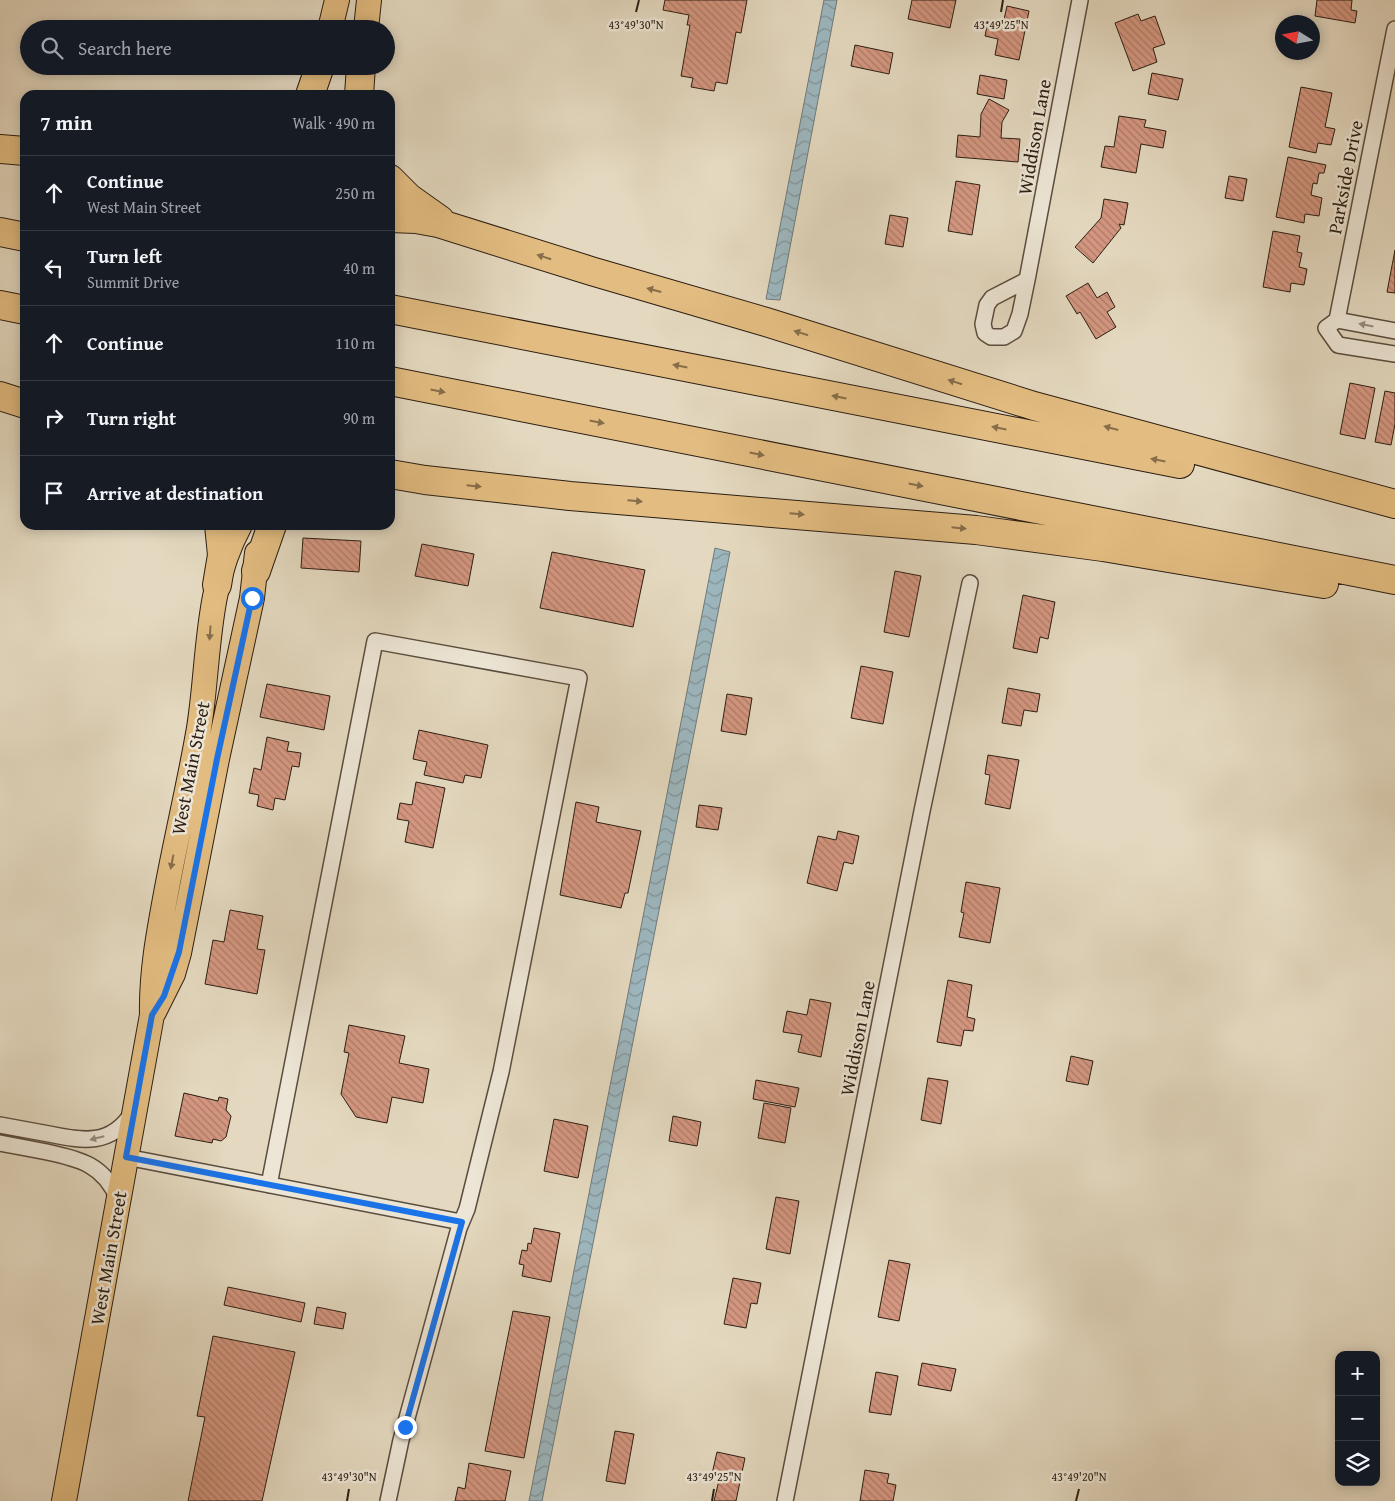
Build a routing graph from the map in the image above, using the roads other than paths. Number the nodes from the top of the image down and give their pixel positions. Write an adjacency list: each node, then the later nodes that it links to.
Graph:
1 (337, 0): 4 (main road)
2 (369, 0): 5 (main road)
3 (1080, 0): 22 (street, Widdison Lane)
4 (332, 20)
5 (367, 20)
6 (1395, 34): 26 (street, Parkside Drive)
7 (317, 75): 11 (highway)
8 (324, 75): 12 (main road)
9 (359, 75): 13 (main road)
10 (360, 75): 14 (highway)
11 (312, 90)
12 (323, 90)
13 (354, 90)
14 (359, 90)
15 (0, 149): 16 (highway)
16 (20, 151)
17 (395, 184): 19 (highway)
18 (395, 218): 19 (highway)
19 (459, 230): 35 (highway, one-way to 19)
20 (0, 232): 21 (highway)
21 (20, 236)
22 (1027, 280)
23 (0, 305): 24 (highway)
24 (20, 309)
25 (395, 310): 35 (highway, one-way to 25)
26 (1331, 324): 27 (street, one-way to 26); 28 (street)
27 (1395, 331)
28 (1395, 354)
29 (395, 382): 41 (highway, one-way to 41)
30 (0, 396): 31 (highway)
31 (20, 402)
32 (395, 475): 34 (highway)
33 (395, 478): 34 (highway)
34 (425, 480): 44 (highway, one-way to 44)
35 (1395, 505)
36 (220, 530): 43 (highway)
37 (238, 530): 43 (main road, West Main Street)
38 (256, 530): 40 (main road, West Main Street)
39 (270, 530): 40 (highway)
40 (256, 571): 45 (main road, West Main Street)
41 (1395, 580)
42 (970, 583): 55 (street, Widdison Lane)
43 (216, 585): 45 (main road, West Main Street, one-way to 45)
44 (1395, 596)
45 (152, 1015): 46 (main road, West Main Street)
46 (135, 1110): 47 (street, one-way to 47); 49 (main road, West Main Street)
47 (0, 1125)
48 (0, 1143): 51 (street)
49 (126, 1157): 50 (street); 51 (main road, West Main Street)
50 (269, 1185): 52 (street); 52 (street)
51 (118, 1200): 53 (main road, West Main Street)
52 (462, 1222): 54 (street)
53 (64, 1501)
54 (388, 1501)
55 (785, 1501)

